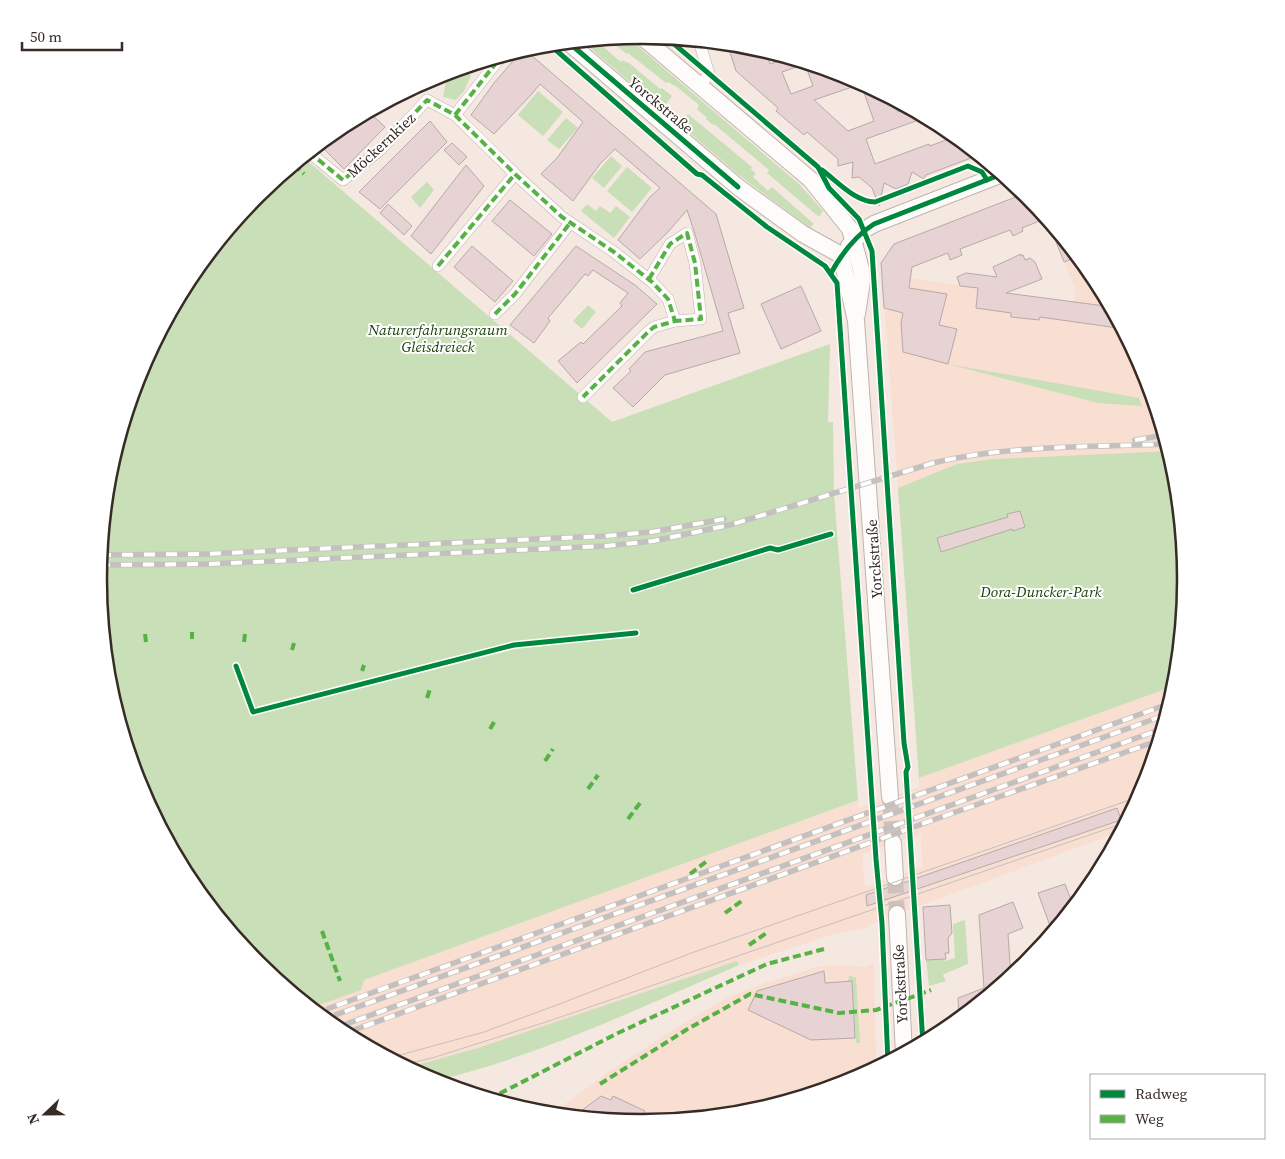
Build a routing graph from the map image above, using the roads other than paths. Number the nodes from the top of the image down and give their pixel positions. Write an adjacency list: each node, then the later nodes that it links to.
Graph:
1 (651, 44): 5 (main road, Yorckstraße)
2 (701, 47): 5 (street)
3 (575, 48): 12 (main road, Yorckstraße)
4 (495, 65): 6 (street)
5 (701, 85): 11 (main road, Yorckstraße)
6 (455, 115): 7 (street, Möckernkiez); 8 (street, Möckernkiez)
7 (314, 156)
8 (514, 174): 10 (street, Möckernkiez); 13 (street)
9 (995, 177): 11 (main road)
10 (570, 223): 14 (street, Möckernkiez); 15 (street)
11 (854, 240): 12 (main road); 17 (main road, Yorckstraße)
12 (841, 255): 17 (main road, Yorckstraße)
13 (438, 266)
14 (649, 279): 16 (street, Möckernkiez); 16 (street)
15 (495, 314)
16 (675, 321): 18 (street)
17 (856, 321): 19 (main road, Yorckstraße)
18 (583, 397)
19 (890, 797)
20 (893, 843): 21 (main road)
21 (895, 877)
22 (897, 914): 23 (main road, Yorckstraße)
23 (904, 1046)

